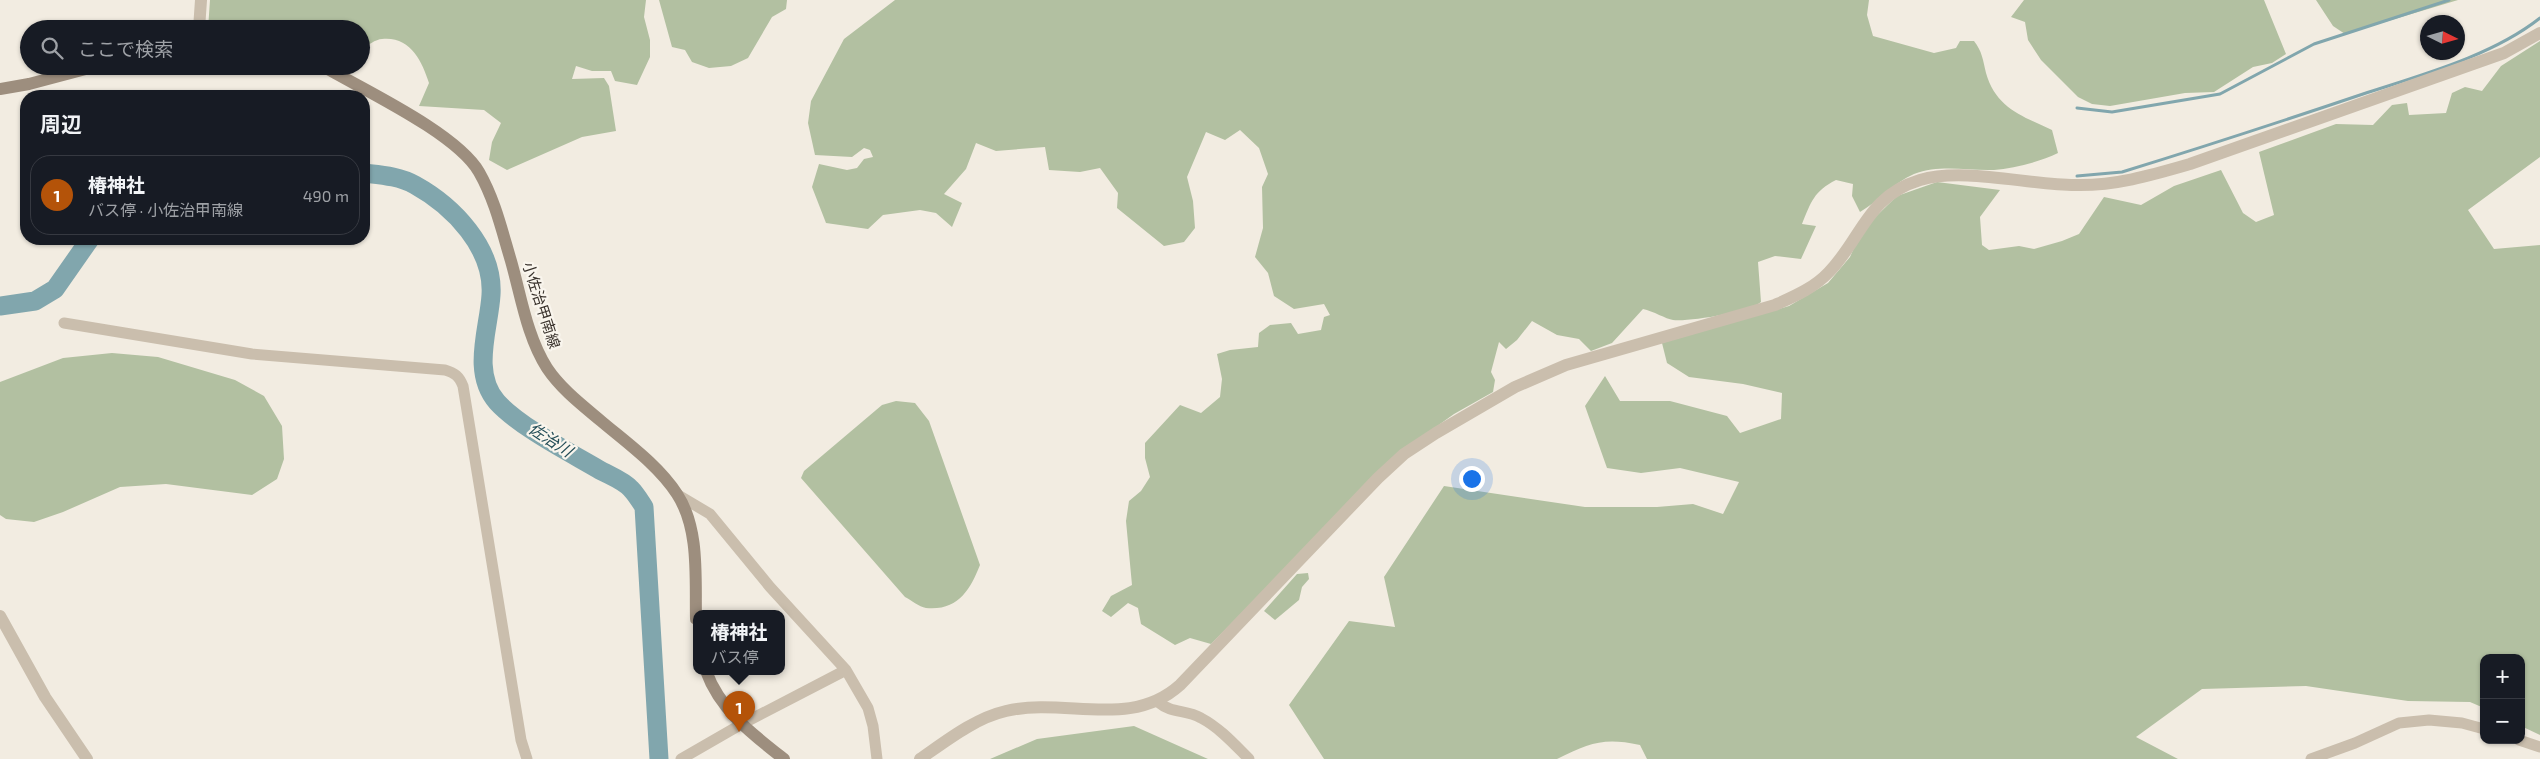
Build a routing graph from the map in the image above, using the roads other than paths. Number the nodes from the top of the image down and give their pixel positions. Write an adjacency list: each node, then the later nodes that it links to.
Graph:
1 (200, 0): 2 (street)
2 (199, 20)
3 (2540, 33): 15 (street)
4 (63, 75): 6 (main road)
5 (337, 75): 7 (main road, 小佐治甲南線)
6 (0, 90)
7 (363, 90)
8 (370, 94): 10 (main road, 小佐治甲南線)
9 (64, 323): 21 (street)
10 (678, 495): 11 (main road, 小佐治甲南線); 13 (street)
11 (696, 610)
12 (0, 616): 20 (street)
13 (846, 670): 16 (street); 24 (street)
14 (708, 675): 16 (main road)
15 (1158, 702): 25 (street); 26 (street)
16 (740, 724): 22 (street); 23 (main road)
17 (2480, 728): 27 (street)
18 (2525, 742): 19 (street)
19 (2540, 747)
20 (88, 759)
21 (527, 759)
22 (681, 759)
23 (784, 759)
24 (877, 759)
25 (920, 759)
26 (1249, 759)
27 (2311, 759)

